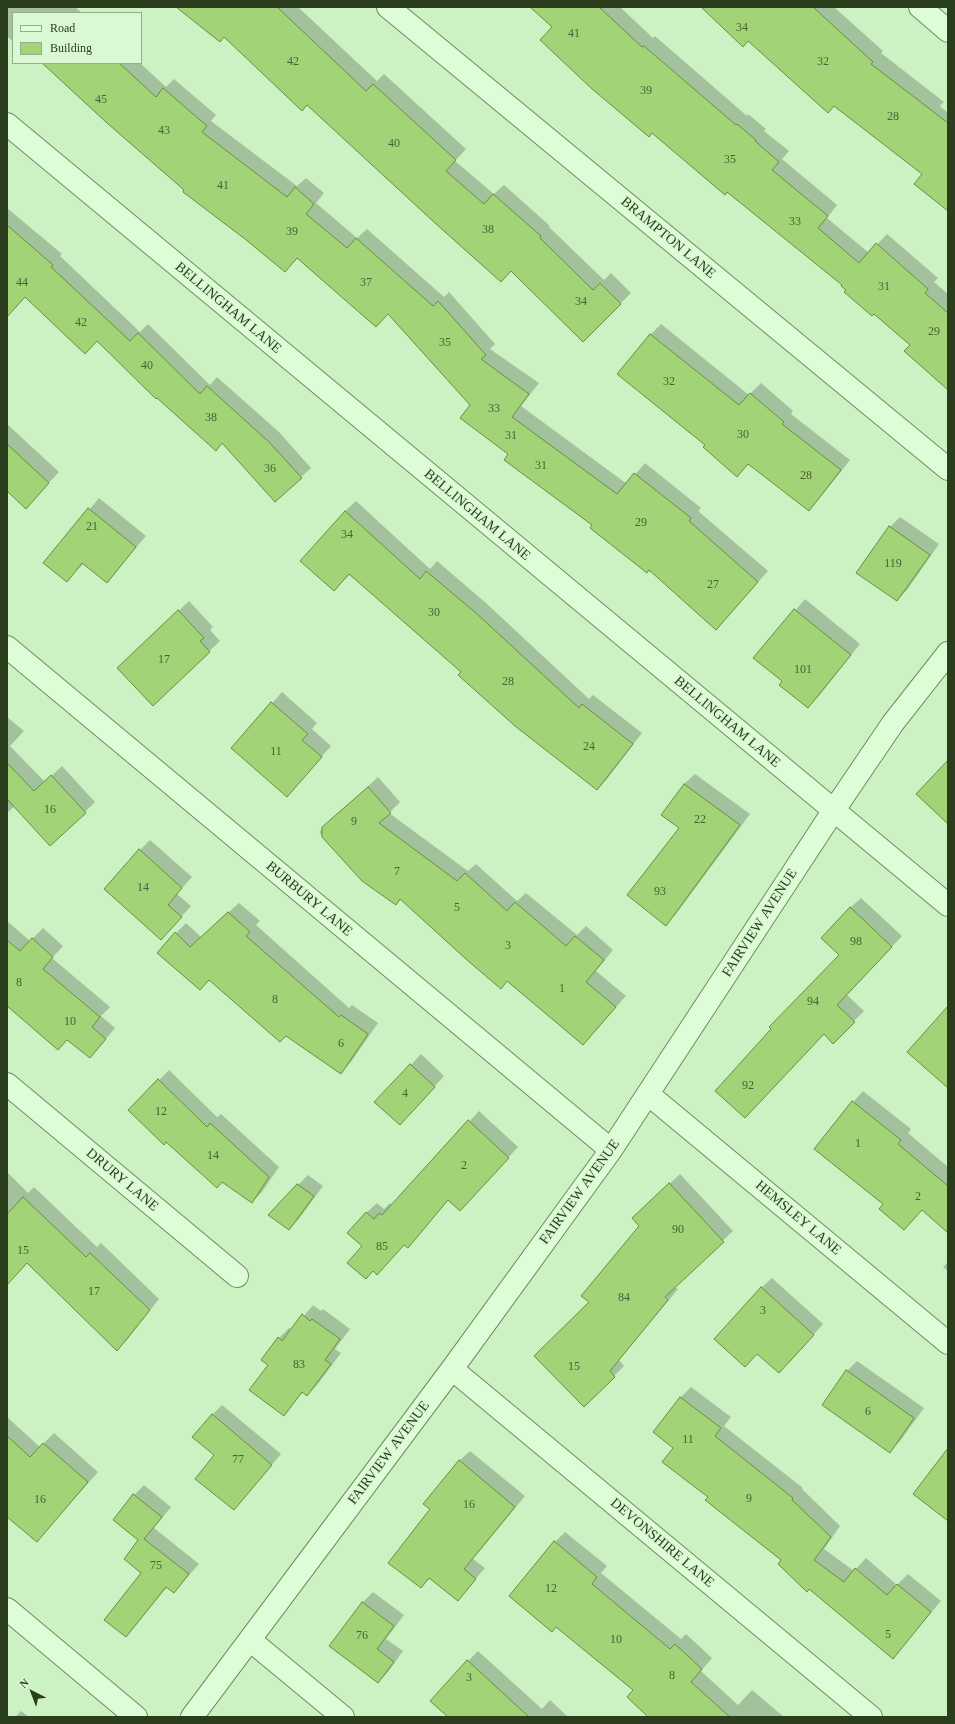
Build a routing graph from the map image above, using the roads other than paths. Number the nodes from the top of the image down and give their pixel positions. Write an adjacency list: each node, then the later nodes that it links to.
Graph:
1 (388, 7): 5 (street, BRAMPTON LANE)
2 (920, 7): 3 (street)
3 (948, 31)
4 (7, 124): 8 (street, BELLINGHAM LANE)
5 (948, 469)
6 (7, 647): 12 (street, BURBURY LANE)
7 (948, 653): 8 (street, FAIRVIEW AVENUE)
8 (834, 810): 9 (street, BELLINGHAM LANE); 11 (street, FAIRVIEW AVENUE)
9 (948, 905)
10 (7, 1084): 13 (street, DRURY LANE)
11 (648, 1094): 12 (street, FAIRVIEW AVENUE); 14 (street, HEMSLEY LANE)
12 (611, 1150): 15 (street, FAIRVIEW AVENUE)
13 (236, 1276)
14 (948, 1342)
15 (452, 1369): 17 (street, FAIRVIEW AVENUE); 21 (street, DEVONSHIRE LANE)
16 (7, 1609): 18 (street)
17 (250, 1640): 19 (street, FAIRVIEW AVENUE); 20 (street)
18 (136, 1717)
19 (192, 1717)
20 (343, 1717)
21 (872, 1717)

